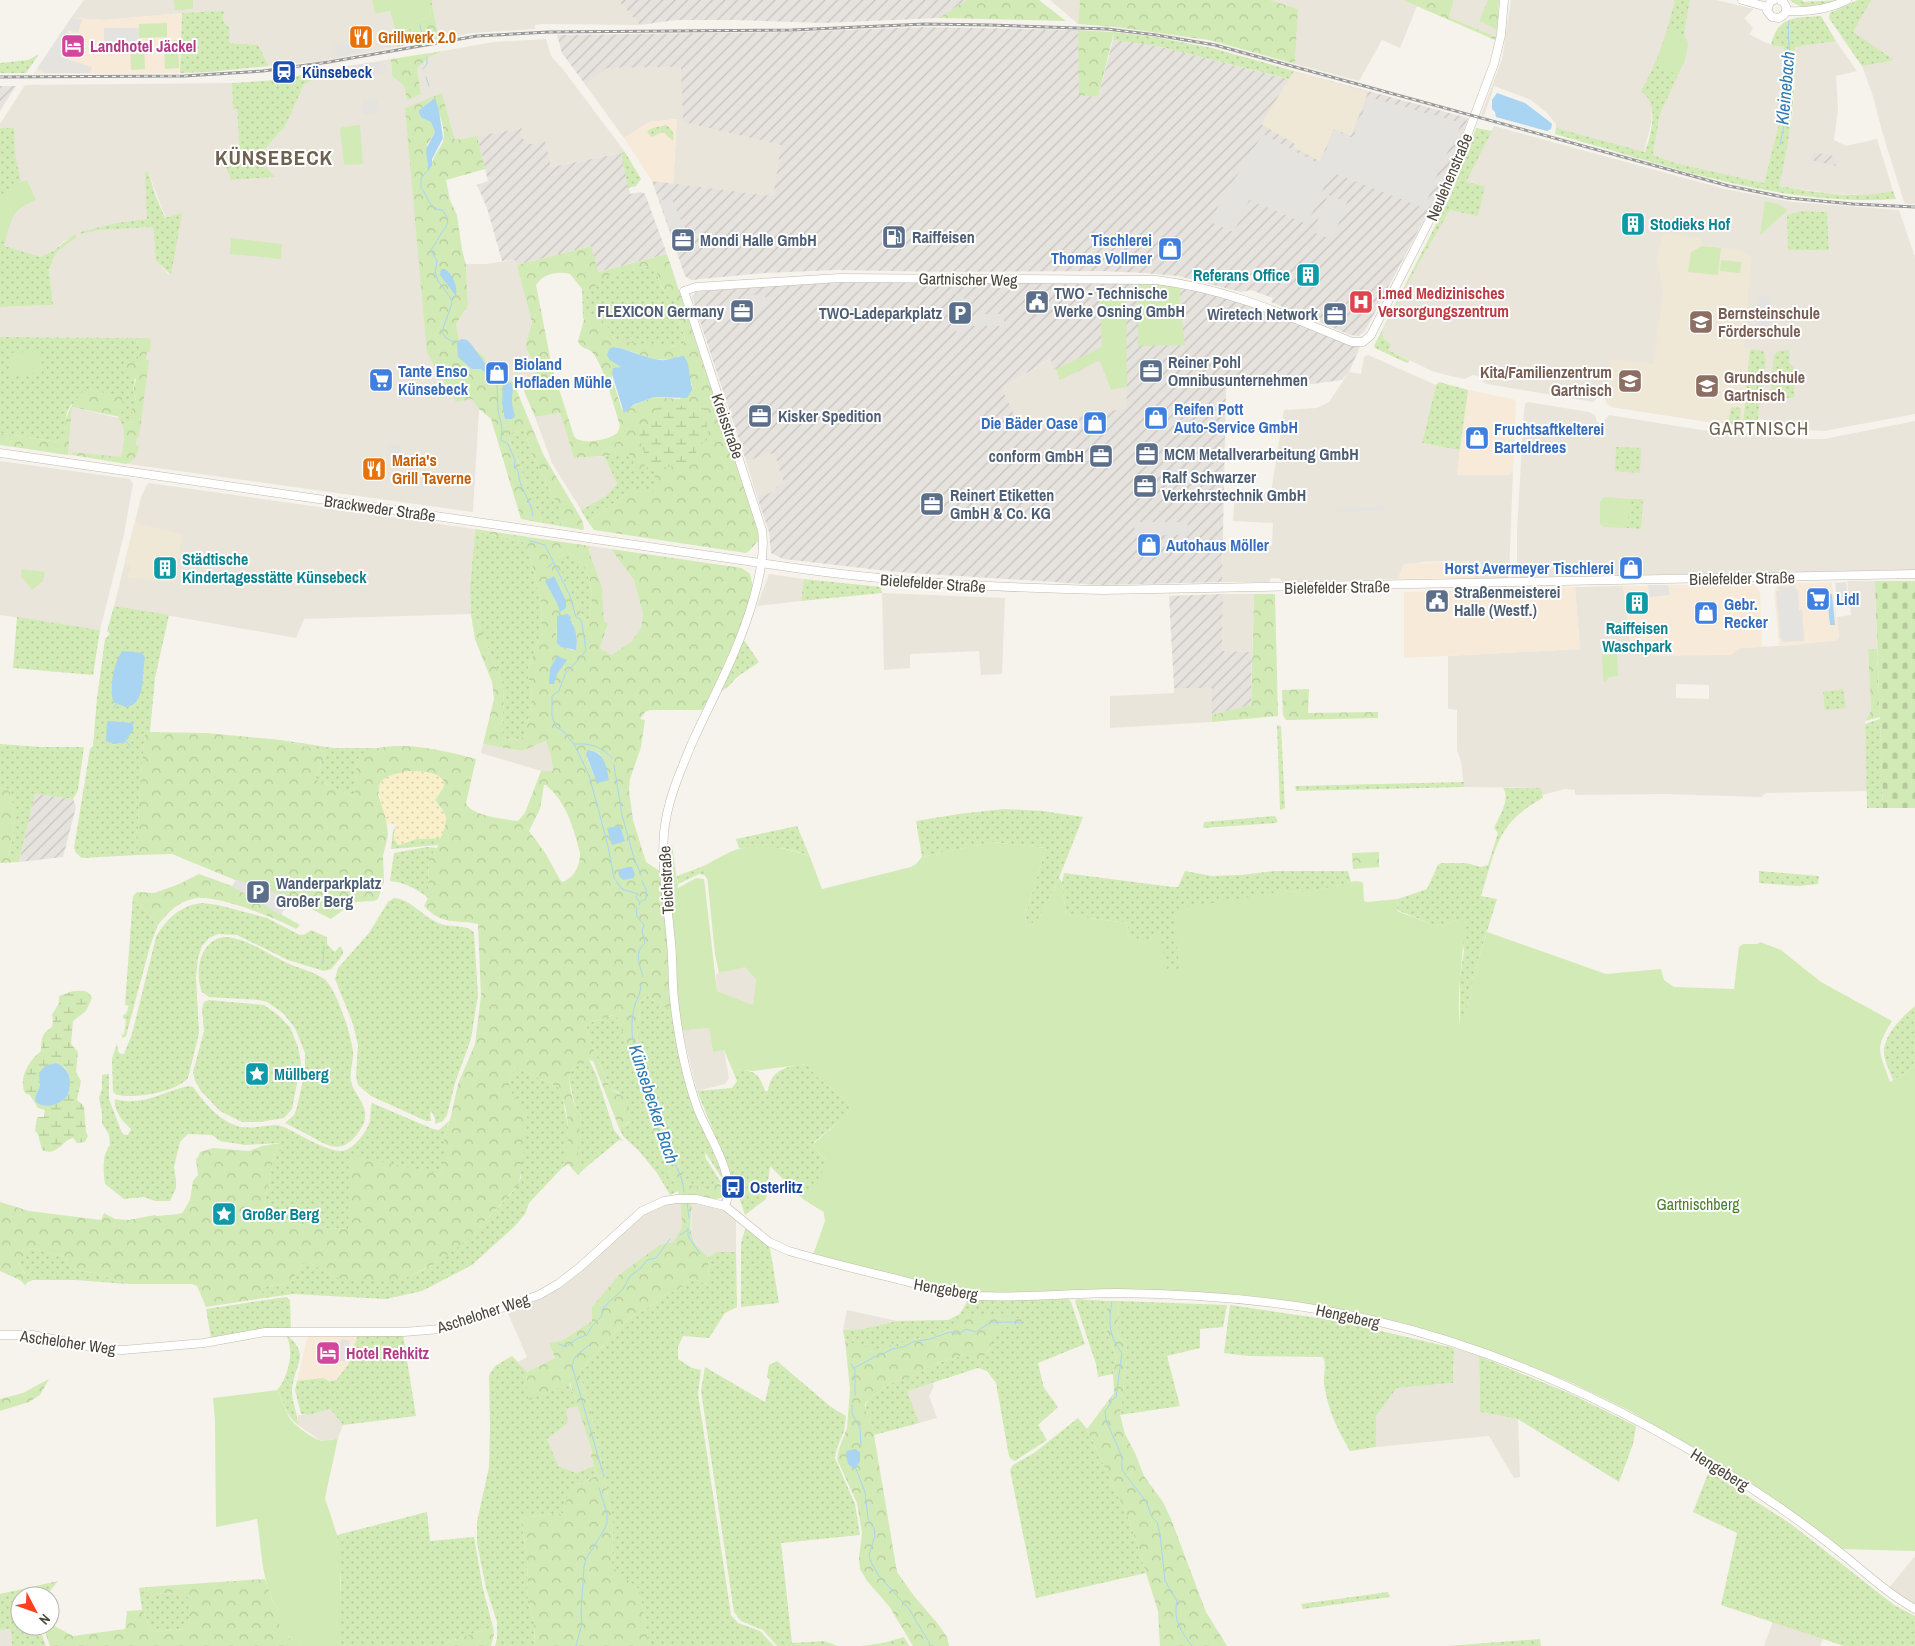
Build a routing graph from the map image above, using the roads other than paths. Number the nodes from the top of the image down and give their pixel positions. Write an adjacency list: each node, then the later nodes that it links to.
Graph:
1 (1504, 0): 9 (street, Neulehenstraße)
2 (1742, 0): 6 (street)
3 (1774, 0): 6 (street)
4 (1780, 0): 7 (street)
5 (1847, 0): 7 (street)
6 (1768, 6): 7 (street)
7 (1786, 10)
8 (684, 291): 9 (street, Gartnischer Weg); 11 (street, Kreisstraße)
9 (1363, 342)
10 (0, 453): 11 (street, Brackweder Straße)
11 (761, 563): 12 (street, Bielefelder Straße); 13 (street, Teichstraße)
12 (1915, 574)
13 (725, 1206): 14 (street, Ascheloher Weg); 15 (street, Hengeberg)
14 (0, 1334)
15 (1915, 1609)

